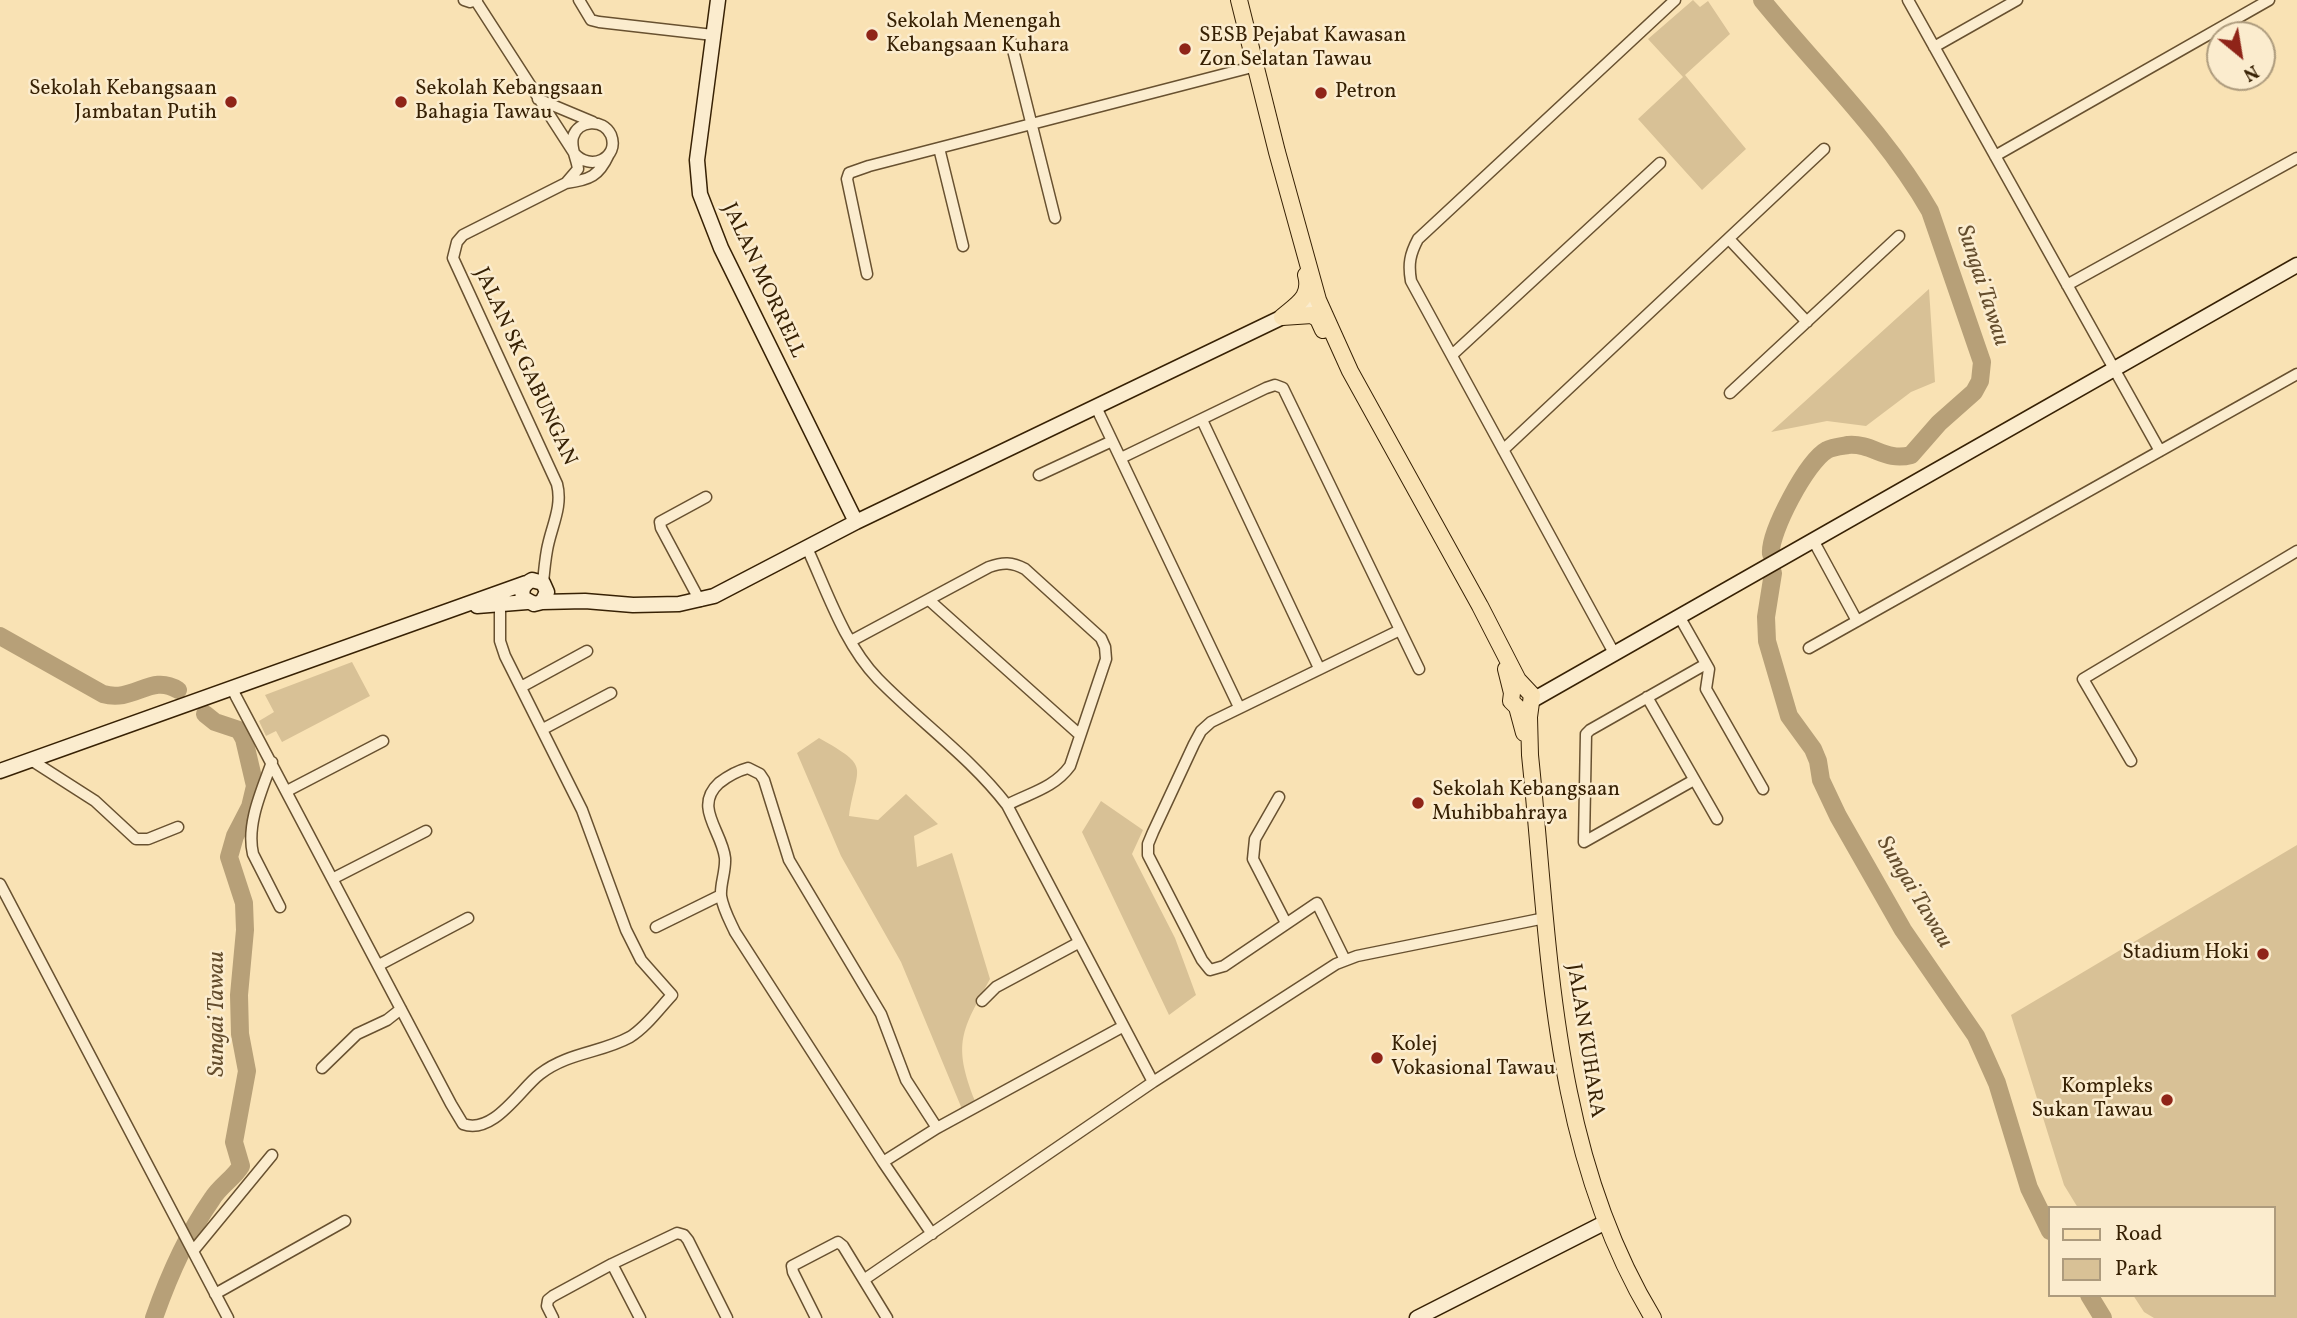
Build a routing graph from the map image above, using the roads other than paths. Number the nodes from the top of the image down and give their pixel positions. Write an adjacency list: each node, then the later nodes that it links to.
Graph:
1 (464, 0): 2 (street)
2 (476, 0): 14 (street)
3 (579, 0): 10 (street)
4 (718, 0): 10 (street, JALAN MORRELL)
5 (1239, 0): 13 (main road)
6 (1675, 0): 36 (street)
7 (1908, 0): 12 (street)
8 (2017, 0): 12 (street)
9 (2269, 0): 21 (street)
10 (713, 35): 49 (street, JALAN MORRELL)
11 (1011, 42): 16 (street)
12 (1934, 47): 21 (street)
13 (1256, 66): 16 (street); 30 (main road)
14 (538, 99): 15 (street); 19 (street)
15 (595, 123): 19 (street); 20 (street)
16 (1031, 123): 17 (street); 25 (street)
17 (939, 148): 28 (street); 31 (street)
18 (1824, 149): 27 (street)
19 (574, 153): 20 (street); 24 (street)
20 (609, 154): 24 (street, JALAN SK GABUNGAN)
21 (1995, 156): 32 (street)
22 (2297, 158): 32 (street)
23 (1660, 163): 36 (street)
24 (566, 183): 53 (street, JALAN SK GABUNGAN)
25 (1055, 218)
26 (1899, 236): 35 (street)
27 (1729, 239): 35 (street); 44 (street)
28 (963, 246)
29 (2297, 265): 37 (street)
30 (1307, 266): 33 (main road); 34 (main road)
31 (867, 274)
32 (2067, 285): 37 (street)
33 (1318, 300): 34 (street); 38 (main road)
34 (1282, 317): 38 (main road); 41 (street)
35 (1807, 322): 40 (street)
36 (1452, 355): 44 (street)
37 (2114, 369): 45 (street); 50 (street)
38 (1350, 371): 74 (main road, JALAN KUHARA)
39 (2297, 373): 45 (street)
40 (1731, 393)
41 (1096, 407): 43 (street); 49 (street)
42 (1202, 420): 46 (street); 63 (street); 69 (street)
43 (1112, 441): 46 (street); 47 (street)
44 (1503, 450): 67 (street)
45 (2160, 451): 62 (street)
46 (1121, 458): 76 (street)
47 (1040, 475)
48 (706, 497): 56 (street)
49 (856, 522): 51 (street)
50 (1813, 540): 61 (street); 62 (street)
51 (807, 548): 56 (street); 64 (street)
52 (2297, 551): 81 (street)
53 (537, 583): 55 (street); 57 (street); 58 (street); 60 (street)
54 (929, 600): 64 (street); 78 (street); 78 (street)
55 (585, 601): 56 (street); 58 (street)
56 (700, 601)
57 (527, 602): 58 (street); 59 (street)
58 (542, 602)
59 (500, 604): 60 (street); 71 (street)
60 (452, 609): 72 (street)
61 (1679, 616): 67 (street); 68 (street)
62 (1857, 621): 65 (street)
63 (1400, 630): 69 (street); 70 (street)
64 (850, 641): 88 (street)
65 (1808, 648)
66 (587, 651): 71 (street)
67 (1614, 653): 74 (street)
68 (1706, 664): 75 (street); 85 (street)
69 (1319, 668): 76 (street)
70 (1419, 669)
71 (521, 687): 77 (street)
72 (232, 689): 80 (street); 82 (street)
73 (611, 694): 77 (street)
74 (1524, 697): 97 (main road, JALAN KUHARA)
75 (1647, 697): 84 (street); 84 (street)
76 (1239, 707): 98 (street)
77 (543, 729): 104 (street)
78 (1080, 735): 88 (street)
79 (383, 741): 86 (street)
80 (31, 760): 83 (street); 90 (street)
81 (2131, 761)
82 (272, 762): 86 (street); 95 (street)
83 (0, 771)
84 (1695, 780): 89 (street)
85 (1763, 789)
86 (287, 791): 92 (street)
87 (1279, 797): 98 (street)
88 (1007, 805): 100 (street)
89 (1717, 819)
90 (178, 827)
91 (426, 831): 92 (street)
92 (334, 878): 102 (street)
93 (0, 884): 114 (street)
94 (721, 895): 99 (street); 108 (street); 110 (street)
95 (280, 906)
96 (468, 918): 102 (street)
97 (1545, 918): 101 (street); 112 (main road, JALAN KUHARA)
98 (1286, 923): 101 (street)
99 (656, 927)
100 (1078, 943): 103 (street); 105 (street)
101 (1345, 960): 107 (street)
102 (379, 965): 104 (street)
103 (982, 1001)
104 (401, 1009): 106 (street)
105 (1122, 1027): 107 (street); 108 (street)
106 (322, 1068)
107 (1153, 1083): 113 (street)
108 (937, 1128): 110 (street)
109 (272, 1155): 114 (street)
110 (883, 1162): 113 (street)
111 (345, 1221): 117 (street)
112 (1606, 1222): 124 (street); 125 (main road, JALAN KUHARA)
113 (932, 1234): 116 (street)
114 (191, 1248): 117 (street)
115 (612, 1264): 119 (street); 120 (street); 121 (street)
116 (865, 1279): 122 (street); 123 (street)
117 (215, 1294): 118 (street)
118 (228, 1318)
119 (552, 1318)
120 (640, 1318)
121 (727, 1318)
122 (816, 1318)
123 (887, 1318)
124 (1417, 1318)
125 (1653, 1318)

